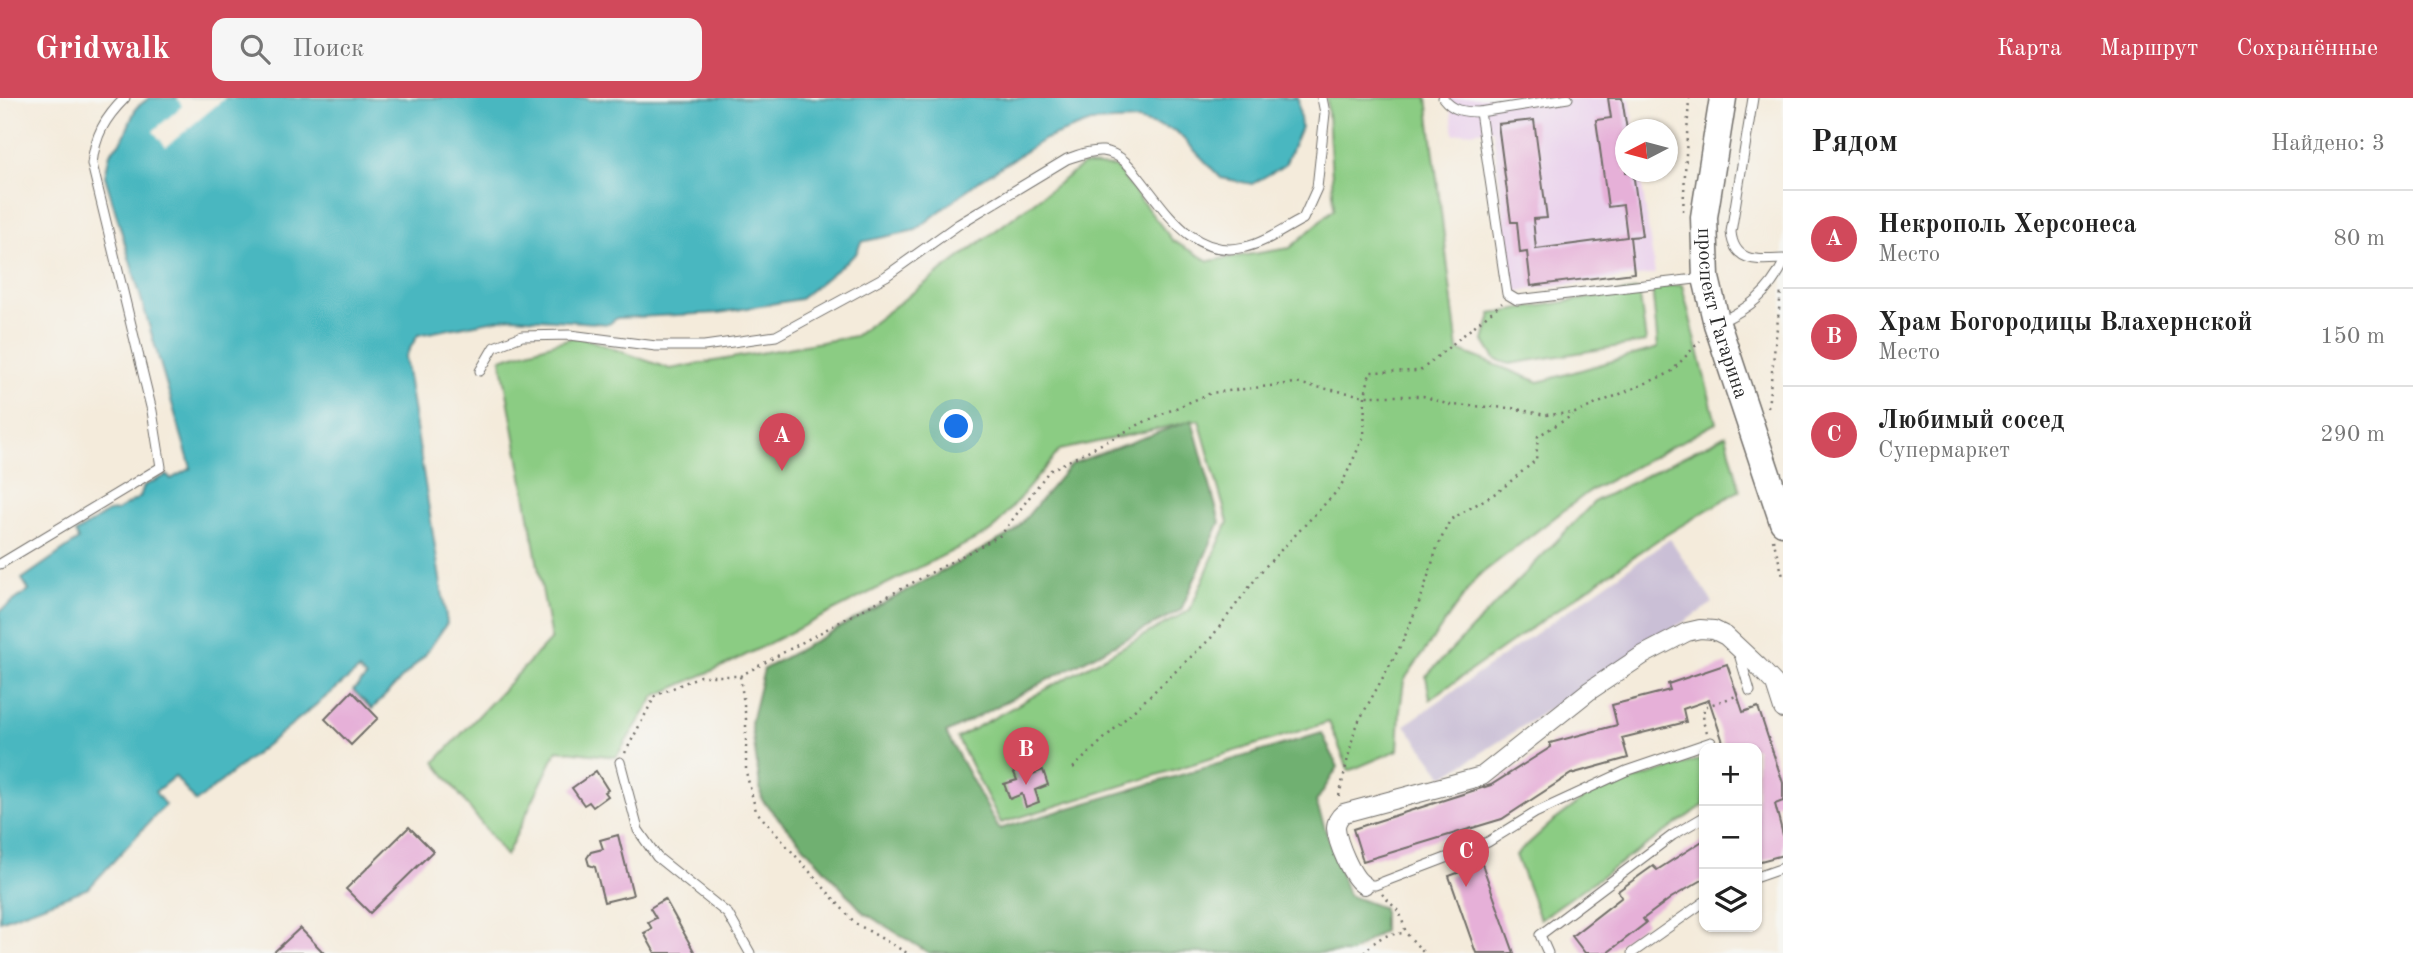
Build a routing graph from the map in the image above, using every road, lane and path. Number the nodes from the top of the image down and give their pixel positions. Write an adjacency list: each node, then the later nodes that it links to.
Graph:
1 (125, 98): 18 (lane)
2 (1322, 98): 13 (lane)
3 (1443, 98): 7 (lane)
4 (1568, 98): 7 (lane)
5 (1723, 98): 9 (main road, проспект Гагарина)
6 (1753, 98): 8 (lane)
7 (1480, 112): 11 (lane)
8 (1783, 261): 12 (lane)
9 (1706, 278): 11 (lane); 12 (main road, проспект Гагарина)
10 (1782, 288): 16 (path)
11 (1510, 297): 14 (path)
12 (1717, 324): 15 (path); 17 (main road, проспект Гагарина)
13 (481, 371)
14 (1365, 396): 15 (path); 20 (path); 26 (path)
15 (1575, 413): 27 (path)
16 (1767, 417)
17 (1783, 522)
18 (0, 564)
19 (1736, 645): 21 (lane); 22 (street); 27 (street)
20 (740, 676): 25 (path); 35 (path)
21 (1750, 691): 23 (path)
22 (1783, 709)
23 (1711, 743)
24 (1699, 749): 31 (lane)
25 (620, 762): 34 (lane)
26 (1073, 768)
27 (1338, 820): 31 (street)
28 (1699, 820): 38 (lane)
29 (1783, 868): 30 (lane)
30 (1762, 875)
31 (1369, 885): 33 (path)
32 (1699, 906): 39 (lane)
33 (1406, 933): 36 (path); 37 (path)
34 (750, 953)
35 (907, 953)
36 (1364, 953)
37 (1424, 953)
38 (1548, 953)
39 (1632, 953)

